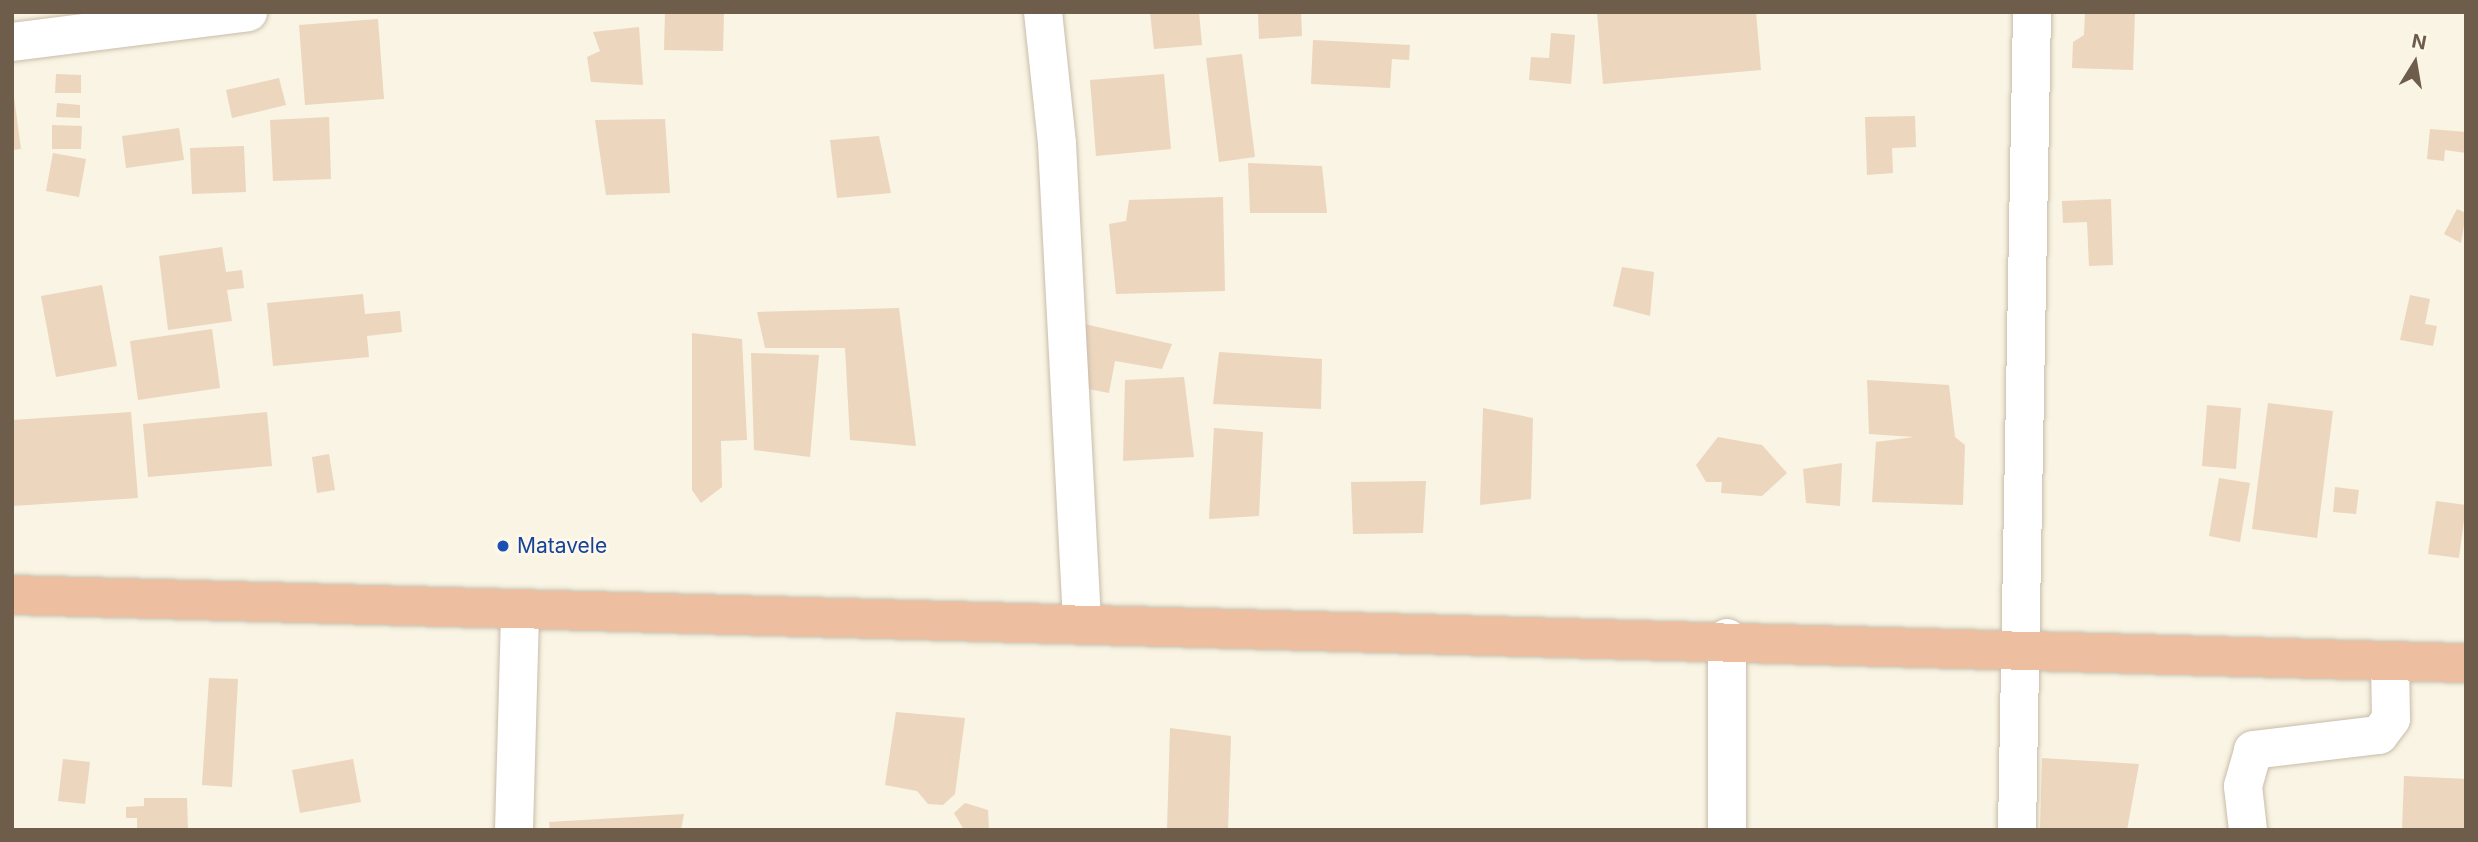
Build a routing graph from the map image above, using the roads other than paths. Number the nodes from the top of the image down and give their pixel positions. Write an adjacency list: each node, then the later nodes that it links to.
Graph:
1 (248, 12): 4 (street)
2 (1043, 12): 8 (street)
3 (2032, 12): 10 (street)
4 (195, 16): 5 (street)
5 (12, 42)
6 (12, 595): 7 (highway)
7 (520, 610): 8 (highway); 13 (street)
8 (1082, 623): 9 (highway)
9 (1727, 638): 10 (highway); 14 (street)
10 (2018, 647): 11 (highway); 15 (street)
11 (2390, 663): 12 (highway); 16 (street)
12 (2466, 663)
13 (514, 830)
14 (1727, 830)
15 (2017, 830)
16 (2248, 830)

